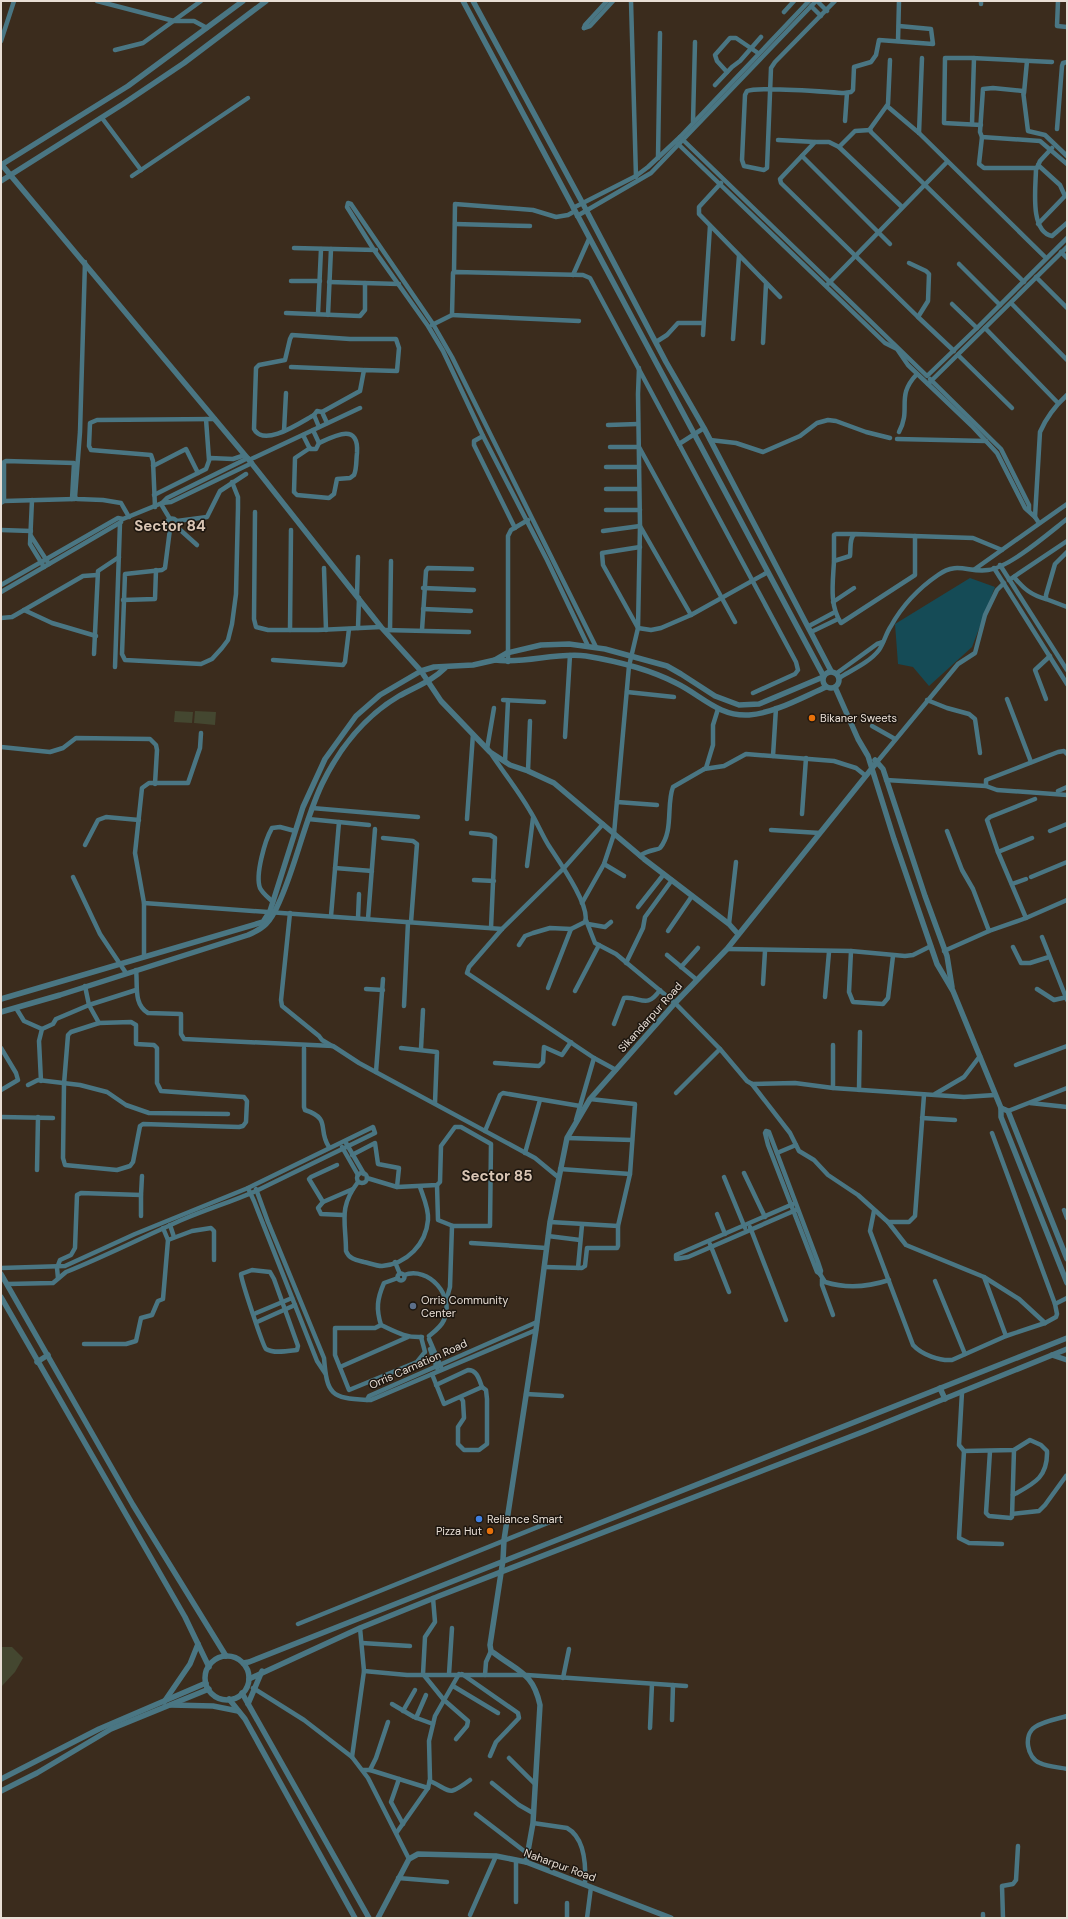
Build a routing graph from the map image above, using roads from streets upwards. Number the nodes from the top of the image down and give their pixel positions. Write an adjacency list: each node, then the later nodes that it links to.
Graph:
1 (14, 1): 28 (street)
2 (97, 1): 16 (street)
3 (201, 1): 21 (street)
4 (243, 1): 24 (street)
5 (266, 1): 48 (street)
6 (463, 1): 85 (street)
7 (473, 1): 82 (street)
8 (607, 1): 9 (street)
9 (613, 1)
10 (631, 1): 76 (street)
11 (794, 1): 19 (street)
12 (817, 1): 17 (street); 18 (street)
13 (835, 1): 18 (street)
14 (899, 1): 22 (street)
15 (1058, 1): 23 (street)
16 (112, 3): 21 (street)
17 (807, 3): 20 (street); 26 (street); 29 (street)
18 (827, 11): 20 (street)
19 (784, 12)
20 (821, 16): 43 (street)
21 (174, 21): 24 (street); 33 (street)
22 (899, 26): 30 (street); 30 (street)
23 (1067, 27)
24 (207, 28): 70 (street)
25 (660, 33): 68 (street)
26 (774, 36): 29 (street); 34 (street)
27 (761, 37): 32 (street)
28 (1, 41)
29 (779, 41): 58 (street)
30 (898, 41): 44 (street)
31 (696, 42): 50 (street)
32 (751, 48): 34 (street); 41 (street); 41 (street)
33 (115, 50)
34 (758, 53): 50 (street)
35 (922, 58): 56 (street)
36 (974, 58): 38 (street); 51 (street); 51 (street)
37 (890, 60): 47 (street)
38 (1027, 61): 39 (street); 45 (street)
39 (1052, 62)
40 (1067, 62): 53 (street)
41 (727, 72): 42 (street)
42 (715, 85)
43 (770, 90): 43 (street); 44 (street)
44 (846, 93): 49 (street)
45 (1024, 93): 52 (street); 55 (street)
46 (248, 98): 73 (street)
47 (887, 106): 54 (street); 56 (street)
48 (102, 118): 73 (street); 74 (street)
49 (845, 121)
50 (693, 122): 58 (street)
51 (972, 124): 52 (street)
52 (981, 125): 57 (street)
53 (1057, 129)
54 (870, 130): 64 (street); 81 (street)
55 (1029, 132): 60 (street); 63 (street)
56 (918, 134): 69 (street)
57 (982, 137): 60 (street); 72 (street)
58 (681, 139): 62 (street); 77 (street)
59 (778, 140): 61 (street)
60 (1026, 140): 65 (street)
61 (815, 142): 64 (street); 66 (street)
62 (678, 143): 68 (street); 79 (street); 80 (street)
63 (1056, 144): 65 (street); 67 (street)
64 (839, 147): 83 (street)
65 (1051, 149): 71 (street); 72 (street)
66 (802, 156): 91 (street); 103 (street)
67 (1067, 156)
68 (658, 158): 76 (street)
69 (947, 162): 81 (street); 105 (street)
70 (1, 164): 74 (street)
71 (1067, 164)
72 (1037, 167): 88 (street); 88 (street)
73 (141, 170): 75 (street)
74 (11, 176): 78 (street); 107 (street)
75 (132, 176)
76 (636, 176): 79 (street); 82 (street)
77 (724, 180): 80 (street); 116 (street)
78 (1, 181)
79 (636, 183): 84 (street)
80 (720, 184): 90 (street); 122 (street)
81 (924, 185): 83 (street); 117 (street)
82 (583, 204): 84 (street); 85 (street)
83 (902, 207): 91 (street)
84 (587, 211): 85 (street); 144 (street)
85 (575, 212): 87 (street); 93 (street)
86 (1067, 223): 92 (street)
87 (455, 224): 89 (street); 110 (street)
88 (1038, 224): 92 (street)
89 (530, 226)
90 (710, 226): 104 (street); 138 (street)
91 (878, 232): 95 (street); 103 (street)
92 (1056, 234): 94 (street)
93 (589, 239): 111 (street); 176 (street)
94 (1065, 240): 105 (street)
95 (890, 244)
96 (1067, 247): 102 (street)
97 (294, 248): 98 (street)
98 (321, 249): 99 (street); 114 (street)
99 (330, 249): 100 (street); 115 (street)
100 (374, 250): 101 (street); 101 (street); 119 (street)
101 (382, 250): 120 (street)
102 (1061, 252): 106 (street); 112 (street)
103 (855, 255): 116 (street); 136 (street)
104 (739, 256): 121 (street); 143 (street)
105 (1046, 258): 117 (street)
106 (1067, 258)
107 (85, 262): 164 (street); 197 (street)
108 (909, 263): 136 (street)
109 (959, 264): 127 (street)
110 (454, 272): 111 (street); 133 (street)
111 (573, 275): 150 (street)
112 (1036, 277): 125 (street); 129 (street)
113 (291, 281): 114 (street)
114 (320, 281): 132 (street)
115 (329, 282): 118 (street); 134 (street)
116 (829, 282): 122 (street); 124 (street)
117 (1024, 282): 127 (street)
118 (365, 284): 119 (street); 134 (street)
119 (399, 284): 120 (street); 139 (street)
120 (406, 284): 139 (street)
121 (766, 284): 123 (street); 145 (street)
122 (825, 286): 128 (street)
123 (780, 297)
124 (850, 301): 128 (street); 146 (street)
125 (1011, 302): 135 (street); 148 (street)
126 (952, 304): 140 (street)
127 (1000, 305): 130 (street)
128 (846, 306): 146 (street)
129 (1067, 308)
130 (993, 312): 135 (street); 140 (street)
131 (286, 313): 132 (street)
132 (318, 314): 134 (street)
133 (452, 314): 137 (street); 139 (street)
134 (328, 315)
135 (998, 316): 141 (street)
136 (918, 317): 147 (street)
137 (579, 321)
138 (703, 323): 142 (street); 144 (street)
139 (431, 325): 170 (street); 174 (street)
140 (977, 328): 147 (street)
141 (985, 328): 147 (street); 158 (street)
142 (703, 335)
143 (733, 339)
144 (656, 342): 169 (street)
145 (763, 343)
146 (896, 347): 152 (street); 153 (street)
147 (956, 353): 153 (street); 154 (street); 160 (street)
148 (1067, 360)
149 (291, 367): 151 (street)
150 (639, 368): 166 (street); 182 (street)
151 (363, 370): 161 (street); 172 (street)
152 (917, 374): 153 (street); 173 (street)
153 (925, 378): 154 (street); 155 (street)
154 (932, 380): 155 (street); 205 (street)
155 (928, 384): 180 (street)
156 (286, 393): 172 (street)
157 (1067, 395): 158 (street)
158 (1058, 404): 208 (street)
159 (360, 408): 165 (street)
160 (1012, 408)
161 (322, 412): 162 (street); 165 (street)
162 (314, 416): 168 (street); 172 (street)
163 (206, 419): 164 (street); 187 (street); 188 (street)
164 (215, 419): 186 (street)
165 (327, 423): 168 (street)
166 (638, 424): 167 (street); 184 (street)
167 (608, 425)
168 (319, 427): 171 (street)
169 (704, 428): 176 (street); 179 (street)
170 (487, 429): 174 (street); 209 (street)
171 (313, 430): 175 (street); 181 (street)
172 (284, 431)
173 (899, 432)
174 (482, 434): 213 (street); 217 (street)
175 (303, 435): 185 (street); 186 (street)
176 (694, 435): 182 (street); 244 (street)
177 (890, 438): 179 (street)
178 (897, 439): 180 (street)
179 (710, 440): 269 (street)
180 (986, 441): 205 (street)
181 (319, 443): 185 (street); 185 (street)
182 (679, 444): 248 (street)
183 (610, 447): 184 (street)
184 (639, 447): 189 (street); 256 (street)
185 (310, 448)
186 (248, 459): 187 (street); 200 (street); 255 (street)
187 (208, 460): 191 (street)
188 (153, 466): 191 (street); 196 (street)
189 (639, 466): 190 (street); 195 (street)
190 (606, 467)
191 (198, 473): 196 (street)
192 (246, 474): 193 (street)
193 (232, 482): 215 (street); 258 (street)
194 (606, 489): 195 (street)
195 (639, 489): 204 (street)
196 (154, 495): 202 (street)
197 (74, 499): 198 (street); 199 (street); 207 (street)
198 (32, 500): 199 (street); 222 (street)
199 (2, 502)
200 (161, 504): 202 (street); 210 (street)
201 (1067, 504): 214 (street)
202 (155, 507): 207 (street)
203 (606, 510): 204 (street)
204 (640, 510): 216 (street)
205 (1029, 511): 208 (street)
206 (255, 512): 274 (street)
207 (129, 517): 212 (street)
208 (1035, 517): 214 (street)
209 (531, 518): 213 (street); 282 (street)
210 (170, 519): 215 (street); 218 (street)
211 (1067, 519): 237 (street)
212 (121, 521): 230 (street); 232 (street); 236 (street)
213 (526, 522): 217 (street); 281 (street)
214 (1039, 523): 228 (street)
215 (177, 524): 218 (street); 226 (street)
216 (640, 526): 221 (street); 227 (street); 265 (street)
217 (516, 528): 283 (street)
218 (170, 529): 243 (street)
219 (1, 530): 222 (street)
220 (291, 530): 274 (street)
221 (603, 531)
222 (31, 534): 232 (street); 233 (street)
223 (855, 534): 224 (street); 235 (street); 235 (street)
224 (915, 536): 228 (street); 267 (street)
225 (1067, 541): 246 (street)
226 (197, 545)
227 (640, 546): 271 (street); 271 (street)
228 (1002, 550): 242 (street)
229 (1067, 552): 257 (street)
230 (119, 557): 245 (street); 292 (street)
231 (358, 557): 255 (street)
232 (46, 558): 233 (street); 236 (street)
233 (40, 561): 238 (street); 250 (street)
234 (391, 561): 273 (street)
235 (834, 561): 259 (street)
236 (49, 564): 238 (street)
237 (1000, 565): 240 (street); 247 (street)
238 (44, 567): 254 (street)
239 (324, 568): 275 (street)
240 (994, 568): 242 (street); 249 (street)
241 (472, 569): 251 (street)
242 (975, 569): 280 (street)
243 (156, 570): 258 (street); 258 (street)
244 (768, 572): 248 (street); 297 (street)
245 (97, 575): 262 (street); 279 (street)
246 (1014, 577): 247 (street); 257 (street)
247 (1009, 580): 294 (street)
248 (752, 581): 256 (street); 303 (street)
249 (1004, 583): 287 (street); 307 (street)
250 (1, 585)
251 (424, 588): 253 (street); 261 (street)
252 (854, 588): 259 (street)
253 (474, 590)
254 (1, 592)
255 (358, 597): 270 (street); 273 (street)
256 (722, 598): 265 (street); 268 (street)
257 (1046, 599): 260 (street)
258 (123, 600)
259 (833, 602): 264 (street)
260 (1067, 607)
261 (423, 609): 263 (street); 276 (street)
262 (24, 610): 266 (street); 279 (street)
263 (471, 611)
264 (835, 612): 267 (street); 269 (street)
265 (691, 615): 271 (street)
266 (1, 618)
267 (838, 619): 278 (street)
268 (736, 622)
269 (809, 626): 278 (street)
270 (358, 628): 272 (street); 273 (street)
271 (638, 628): 286 (street)
272 (349, 629): 275 (street); 288 (street)
273 (385, 629): 276 (street); 295 (street)
274 (290, 630): 275 (street)
275 (326, 630)
276 (422, 630): 277 (street)
277 (469, 632)
278 (811, 632): 296 (street)
279 (96, 636): 284 (street)
280 (883, 642): 296 (street); 296 (street)
281 (588, 646): 282 (street); 283 (street)
282 (596, 647): 286 (street)
283 (507, 653): 289 (street); 290 (street)
284 (94, 654)
285 (570, 655): 290 (street); 291 (street); 316 (street)
286 (631, 655): 291 (street); 297 (street)
287 (1050, 656): 299 (street); 306 (street)
288 (273, 660)
289 (495, 660): 290 (street); 293 (street)
290 (508, 662)
291 (629, 666): 302 (street); 311 (street)
292 (115, 667)
293 (445, 668): 295 (street); 298 (street)
294 (1067, 670)
295 (421, 671): 298 (street); 354 (street)
296 (836, 674): 297 (street); 301 (street)
297 (823, 676): 300 (street)
298 (428, 681): 315 (street); 341 (street)
299 (1067, 684)
300 (826, 687): 301 (street); 310 (street)
301 (835, 687): 323 (street)
302 (627, 692): 304 (street); 339 (street)
303 (753, 692)
304 (674, 697)
305 (1007, 699): 327 (street)
306 (1046, 699)
307 (927, 700): 317 (street); 320 (street)
308 (544, 702): 325 (street)
309 (494, 708): 319 (street)
310 (776, 708): 311 (street); 322 (street)
311 (718, 709): 329 (street)
312 (530, 721): 330 (street)
313 (872, 726): 317 (street)
314 (202, 733): 333 (street)
315 (473, 734): 319 (street); 346 (street)
316 (564, 737)
317 (895, 740): 326 (street)
318 (1, 747): 333 (street)
319 (489, 751): 325 (street); 344 (street)
320 (980, 753)
321 (1067, 754): 327 (street)
322 (773, 756): 324 (street); 329 (street)
323 (868, 756): 326 (street); 328 (street)
324 (806, 758): 331 (street); 342 (street)
325 (505, 762): 330 (street)
326 (877, 762): 328 (street, Sikandarpur Road); 332 (street)
327 (1031, 762): 334 (street)
328 (872, 769): 331 (street, Sikandarpur Road); 405 (street)
329 (704, 770): 364 (street)
330 (528, 771): 349 (street)
331 (866, 776): 358 (street, Sikandarpur Road)
332 (886, 780): 334 (street); 411 (street)
333 (155, 784): 347 (street)
334 (986, 786): 337 (street)
335 (1067, 787): 336 (street)
336 (1058, 791)
337 (1067, 796)
338 (1035, 798): 363 (street)
339 (617, 802): 340 (street); 359 (street)
340 (657, 805)
341 (312, 808): 343 (street); 345 (street)
342 (802, 814)
343 (418, 817)
344 (533, 817): 368 (street); 370 (street)
345 (308, 819): 348 (street); 386 (street)
346 (467, 819)
347 (140, 820): 362 (street); 383 (street)
348 (339, 822): 351 (street); 369 (street)
349 (603, 824): 359 (street); 370 (street)
350 (1067, 824): 356 (street)
351 (369, 825)
352 (375, 829): 371 (street)
353 (771, 830): 358 (street)
354 (295, 831): 382 (street); 382 (street)
355 (947, 831): 400 (street)
356 (1050, 831)
357 (471, 833): 377 (street)
358 (820, 833): 401 (street, Sikandarpur Road)
359 (614, 834): 364 (street); 367 (street)
360 (383, 838): 392 (street)
361 (1032, 838): 363 (street)
362 (85, 845)
363 (998, 852): 378 (street)
364 (640, 856): 372 (street)
365 (736, 862): 395 (street)
366 (1067, 862): 378 (street)
367 (604, 864): 373 (street); 384 (street)
368 (527, 866)
369 (335, 868): 371 (street); 388 (street)
370 (564, 868): 384 (street); 397 (street)
371 (372, 871): 391 (street)
372 (664, 874): 376 (street); 385 (street)
373 (624, 876)
374 (73, 877): 417 (street)
375 (474, 880): 377 (street)
376 (672, 880): 380 (street); 418 (street)
377 (494, 881): 396 (street)
378 (1012, 884): 390 (street)
379 (359, 894): 389 (street)
380 (692, 896): 395 (street); 399 (street)
381 (1067, 900): 390 (street)
382 (273, 902): 386 (street)
383 (144, 903): 386 (street); 414 (street)
384 (582, 903): 393 (street)
385 (638, 907)
386 (273, 912): 387 (street); 414 (street); 420 (street)
387 (290, 912): 388 (street); 449 (street)
388 (331, 916): 389 (street)
389 (358, 918): 391 (street)
390 (1026, 918): 400 (street)
391 (368, 919): 392 (street)
392 (410, 922): 396 (street); 439 (street)
393 (587, 922): 394 (street); 398 (street); 404 (street)
394 (611, 922)
395 (729, 924): 401 (street)
396 (491, 928): 397 (street)
397 (502, 929): 447 (street)
398 (571, 929): 403 (street); 426 (street)
399 (668, 931)
400 (989, 931): 411 (street)
401 (738, 934): 408 (street, Sikandarpur Road)
402 (1042, 937): 416 (street)
403 (518, 945)
404 (599, 946): 418 (street); 432 (street)
405 (931, 946): 415 (street); 433 (street)
406 (1013, 947): 416 (street)
407 (698, 948): 419 (street)
408 (727, 949): 409 (street); 423 (street, Sikandarpur Road)
409 (764, 951): 412 (street); 424 (street)
410 (851, 951): 412 (street); 415 (street); 415 (street)
411 (944, 951): 433 (street)
412 (829, 952): 434 (street)
413 (667, 955): 419 (street)
414 (144, 956): 417 (street)
415 (893, 956)
416 (1049, 957): 435 (street)
417 (119, 963): 421 (street); 436 (street)
418 (626, 963): 431 (street)
419 (681, 967): 423 (street)
420 (136, 970): 421 (street); 429 (street)
421 (126, 973): 425 (street)
422 (384, 980): 430 (street)
423 (697, 980): 437 (street, Sikandarpur Road)
424 (762, 984)
425 (85, 986): 438 (street); 440 (street)
426 (548, 988)
427 (366, 989): 430 (street)
428 (1037, 989): 435 (street)
429 (136, 990): 438 (street); 449 (street)
430 (383, 990): 461 (street)
431 (660, 990): 437 (street); 444 (street)
432 (575, 991)
433 (953, 991): 456 (street)
434 (825, 997)
435 (1067, 998)
436 (1, 999)
437 (675, 1003): 455 (street); 460 (street, Sikandarpur Road)
438 (89, 1005): 443 (street); 445 (street)
439 (404, 1006)
440 (16, 1008): 442 (street); 445 (street)
441 (423, 1010): 454 (street)
442 (1, 1012)
443 (99, 1023): 463 (street); 463 (street)
444 (614, 1024)
445 (42, 1028): 462 (street)
446 (860, 1032): 469 (street)
447 (571, 1042): 457 (street); 458 (street)
448 (833, 1045): 466 (street)
449 (333, 1046): 461 (street)
450 (1067, 1046): 459 (street)
451 (1, 1048): 468 (street)
452 (304, 1048): 496 (street)
453 (401, 1048): 454 (street)
454 (421, 1049): 476 (street)
455 (720, 1049): 464 (street); 470 (street)
456 (980, 1056): 472 (street); 473 (street)
457 (594, 1058): 460 (street); 478 (street)
458 (495, 1063)
459 (1016, 1065)
460 (616, 1070): 474 (street, Sikandarpur Road)
461 (376, 1072): 476 (street)
462 (41, 1081): 463 (street); 465 (street)
463 (64, 1084): 482 (street)
464 (752, 1084): 466 (street); 495 (street)
465 (28, 1085)
466 (833, 1088): 469 (street)
467 (1067, 1088): 477 (street)
468 (1, 1090)
469 (859, 1090): 471 (street)
470 (676, 1093)
471 (924, 1095): 472 (street); 486 (street)
472 (934, 1095): 473 (street)
473 (995, 1095): 480 (street)
474 (590, 1099): 488 (street, Sikandarpur Road); 493 (street)
475 (540, 1100): 478 (street); 489 (street); 498 (street)
476 (435, 1103): 489 (street)
477 (1029, 1103): 479 (street); 481 (street)
478 (580, 1106): 488 (street)
479 (1067, 1107)
480 (1001, 1108): 481 (street); 564 (street)
481 (1008, 1111): 550 (street)
482 (228, 1114)
483 (1, 1117): 484 (street)
484 (38, 1117): 485 (street); 503 (street)
485 (53, 1118)
486 (922, 1118): 487 (street); 534 (street)
487 (955, 1120)
488 (576, 1122): 491 (street, Sikandarpur Road)
489 (485, 1131): 498 (street)
490 (992, 1133): 572 (street)
491 (567, 1138): 493 (street); 502 (street, Sikandarpur Road)
492 (344, 1140): 494 (street); 497 (street); 497 (street)
493 (632, 1140): 506 (street)
494 (339, 1142): 496 (street); 497 (street)
495 (796, 1145): 499 (street); 526 (street)
496 (330, 1147): 513 (street)
497 (344, 1147): 500 (street); 507 (street); 519 (street)
498 (525, 1153): 509 (street)
499 (777, 1153): 523 (street); 523 (street)
500 (352, 1155): 505 (street); 515 (street)
501 (337, 1165): 522 (street)
502 (560, 1169): 506 (street); 509 (street, Sikandarpur Road)
503 (36, 1170)
504 (744, 1173): 530 (street)
505 (364, 1174): 507 (street); 510 (street)
506 (630, 1174): 538 (street)
507 (358, 1175): 512 (street)
508 (142, 1176): 521 (street)
509 (558, 1177): 533 (street, Sikandarpur Road)
510 (367, 1178): 512 (street); 515 (street)
511 (724, 1178): 540 (street)
512 (358, 1182): 518 (street)
513 (255, 1185): 517 (street); 519 (street)
514 (437, 1185): 516 (street); 537 (street); 537 (street)
515 (397, 1187): 516 (street)
516 (420, 1187): 552 (street)
517 (248, 1188): 520 (street); 532 (street)
518 (353, 1189): 522 (street); 528 (street)
519 (256, 1191): 520 (street); 597 (street)
520 (250, 1193): 532 (street); 568 (street)
521 (141, 1195): 529 (street); 555 (street)
522 (323, 1202): 528 (street)
523 (793, 1204): 524 (street); 530 (street)
524 (796, 1210): 540 (street); 559 (street)
525 (1064, 1210): 531 (street)
526 (874, 1211): 534 (street); 562 (street)
527 (717, 1214): 541 (street)
528 (343, 1215): 552 (street)
529 (141, 1216)
530 (764, 1217): 540 (street)
531 (1067, 1218)
532 (177, 1219): 535 (street); 555 (street)
533 (550, 1222): 536 (street); 542 (street, Sikandarpur Road)
534 (888, 1222): 560 (street)
535 (170, 1225): 539 (street); 543 (street)
536 (582, 1225): 538 (street); 545 (street)
537 (453, 1226): 570 (street)
538 (618, 1226): 556 (street)
539 (163, 1228): 544 (street); 561 (street)
540 (747, 1228): 541 (street); 548 (street); 577 (street)
541 (725, 1234): 546 (street)
542 (548, 1236): 545 (street); 549 (street, Sikandarpur Road)
543 (174, 1237): 544 (street); 551 (street)
544 (168, 1240): 587 (street)
545 (580, 1240): 556 (street)
546 (709, 1241): 548 (street); 548 (street)
547 (471, 1243): 549 (street)
548 (711, 1246): 566 (street)
549 (546, 1248): 553 (street, Sikandarpur Road)
550 (1067, 1259)
551 (214, 1260)
552 (395, 1262): 558 (street)
553 (544, 1267): 556 (street); 579 (street, Sikandarpur Road)
554 (1, 1268): 555 (street)
555 (57, 1268): 561 (street)
556 (578, 1268)
557 (1, 1274): 565 (street)
558 (401, 1276): 570 (street); 581 (street)
559 (821, 1276): 562 (street); 576 (street)
560 (984, 1277): 580 (street); 583 (street)
561 (58, 1278): 565 (street)
562 (889, 1280): 589 (street)
563 (935, 1282): 589 (street)
564 (1067, 1283)
565 (7, 1284): 590 (street)
566 (729, 1292)
567 (1, 1297): 593 (street)
568 (292, 1298): 571 (street); 573 (street)
569 (1067, 1298): 572 (street)
570 (446, 1300): 585 (street)
571 (283, 1302): 574 (street); 575 (street); 575 (street)
572 (1055, 1304): 580 (street)
573 (295, 1305): 574 (street); 597 (street)
574 (285, 1310): 578 (street); 578 (street)
575 (254, 1314): 578 (street)
576 (833, 1315)
577 (786, 1320)
578 (257, 1322)
579 (537, 1322): 582 (street, Sikandarpur Road); 594 (street, Orris Carnation Road)
580 (1045, 1323): 583 (street)
581 (381, 1325): 584 (street); 595 (street)
582 (536, 1330): 596 (street, Orris Carnation Road); 603 (street, Sikandarpur Road)
583 (1006, 1336): 589 (street)
584 (408, 1337): 585 (street); 595 (street)
585 (426, 1338): 594 (street); 595 (street)
586 (1067, 1338): 601 (street)
587 (84, 1344)
588 (1067, 1349): 591 (street)
589 (965, 1354)
590 (48, 1355): 593 (street); 628 (street)
591 (1052, 1355): 592 (street); 602 (street)
592 (1067, 1360)
593 (37, 1362): 624 (street)
594 (438, 1365): 596 (street); 607 (street, Orris Carnation Road)
595 (340, 1367)
596 (441, 1371): 598 (street, Orris Carnation Road)
597 (325, 1373): 607 (street)
598 (432, 1374): 599 (street); 607 (street, Orris Carnation Road)
599 (436, 1385): 600 (street); 605 (street)
600 (482, 1387): 605 (street); 605 (street)
601 (940, 1388): 606 (street); 617 (street)
602 (962, 1392): 606 (street); 610 (street)
603 (526, 1394): 604 (street); 615 (street, Sikandarpur Road)
604 (562, 1396)
605 (461, 1398)
606 (945, 1399): 618 (street)
607 (367, 1400)
608 (990, 1450): 609 (street); 610 (street); 613 (street)
609 (1014, 1450): 612 (street); 612 (street)
610 (964, 1451): 616 (street)
611 (1066, 1476): 613 (street)
612 (1013, 1495): 613 (street)
613 (1012, 1514)
614 (560, 1518): 615 (street)
615 (504, 1540): 617 (street, Sikandarpur Road); 620 (street)
616 (1002, 1544)
617 (504, 1560): 618 (street, Sikandarpur Road); 629 (street)
618 (502, 1572): 619 (street); 627 (street, Sikandarpur Road)
619 (433, 1598): 621 (street); 633 (street)
620 (298, 1624)
621 (360, 1628): 623 (street); 632 (street)
622 (452, 1628): 634 (street)
623 (362, 1643): 625 (street); 631 (street)
624 (198, 1644): 630 (street); 651 (street)
625 (410, 1646)
626 (569, 1649): 638 (street)
627 (491, 1651): 636 (street); 637 (street)
628 (226, 1656): 629 (street); 630 (street)
629 (243, 1663): 639 (street)
630 (209, 1667): 642 (street)
631 (364, 1671): 633 (street); 665 (street)
632 (262, 1672): 639 (street); 645 (street)
633 (423, 1674): 634 (street); 650 (street)
634 (449, 1674): 635 (street)
635 (460, 1674): 636 (street); 643 (street); 664 (street)
636 (485, 1675): 637 (street)
637 (527, 1675): 638 (street); 675 (street)
638 (563, 1678): 640 (street)
639 (249, 1679): 647 (street)
640 (652, 1684): 641 (street); 662 (street)
641 (673, 1685): 644 (street); 659 (street)
642 (208, 1686): 649 (street); 651 (street)
643 (453, 1686): 650 (street); 656 (street)
644 (686, 1686)
645 (253, 1688): 652 (street); 665 (street)
646 (415, 1690): 655 (street)
647 (242, 1693): 649 (street); 652 (street)
648 (426, 1695): 658 (street)
649 (229, 1699): 654 (street)
650 (444, 1700): 661 (street); 663 (street)
651 (165, 1704): 654 (street); 670 (street); 677 (street)
652 (248, 1704): 697 (street)
653 (392, 1704): 655 (street)
654 (238, 1711): 696 (street)
655 (403, 1711): 658 (street)
656 (498, 1713)
657 (1067, 1716): 667 (street)
658 (416, 1718): 661 (street)
659 (672, 1720)
660 (388, 1722): 669 (street)
661 (433, 1724): 673 (street)
662 (650, 1728)
663 (456, 1739)
664 (490, 1756)
665 (352, 1757): 668 (street)
666 (509, 1758): 675 (street)
667 (1067, 1769)
668 (363, 1770): 669 (street); 682 (street)
669 (370, 1770): 671 (street)
670 (1, 1779)
671 (399, 1779): 676 (street); 681 (street)
672 (470, 1780): 673 (street)
673 (430, 1781): 676 (street)
674 (492, 1782): 678 (street)
675 (535, 1784): 678 (street)
676 (428, 1788): 681 (street)
677 (1, 1791)
678 (533, 1813): 680 (street)
679 (476, 1814): 684 (street)
680 (533, 1823): 684 (street); 691 (street)
681 (403, 1824): 682 (street)
682 (397, 1832): 686 (street)
683 (1018, 1846): 702 (street)
684 (528, 1854): 688 (street)
685 (496, 1856): 686 (street, Naharpur Road); 687 (street, Naharpur Road); 695 (street)
686 (409, 1859): 689 (street)
687 (516, 1860): 688 (street, Naharpur Road); 693 (street)
688 (526, 1862): 691 (street, Naharpur Road)
689 (398, 1878): 690 (street); 698 (street)
690 (447, 1882)
691 (585, 1884): 692 (street, Naharpur Road)
692 (591, 1887): 700 (street); 701 (street, Naharpur Road)
693 (516, 1902)
694 (567, 1903): 699 (street)
695 (470, 1915)
696 (355, 1918)
697 (369, 1918)
698 (378, 1918)
699 (567, 1918)
700 (587, 1918)
701 (671, 1918)
702 (1003, 1918)

